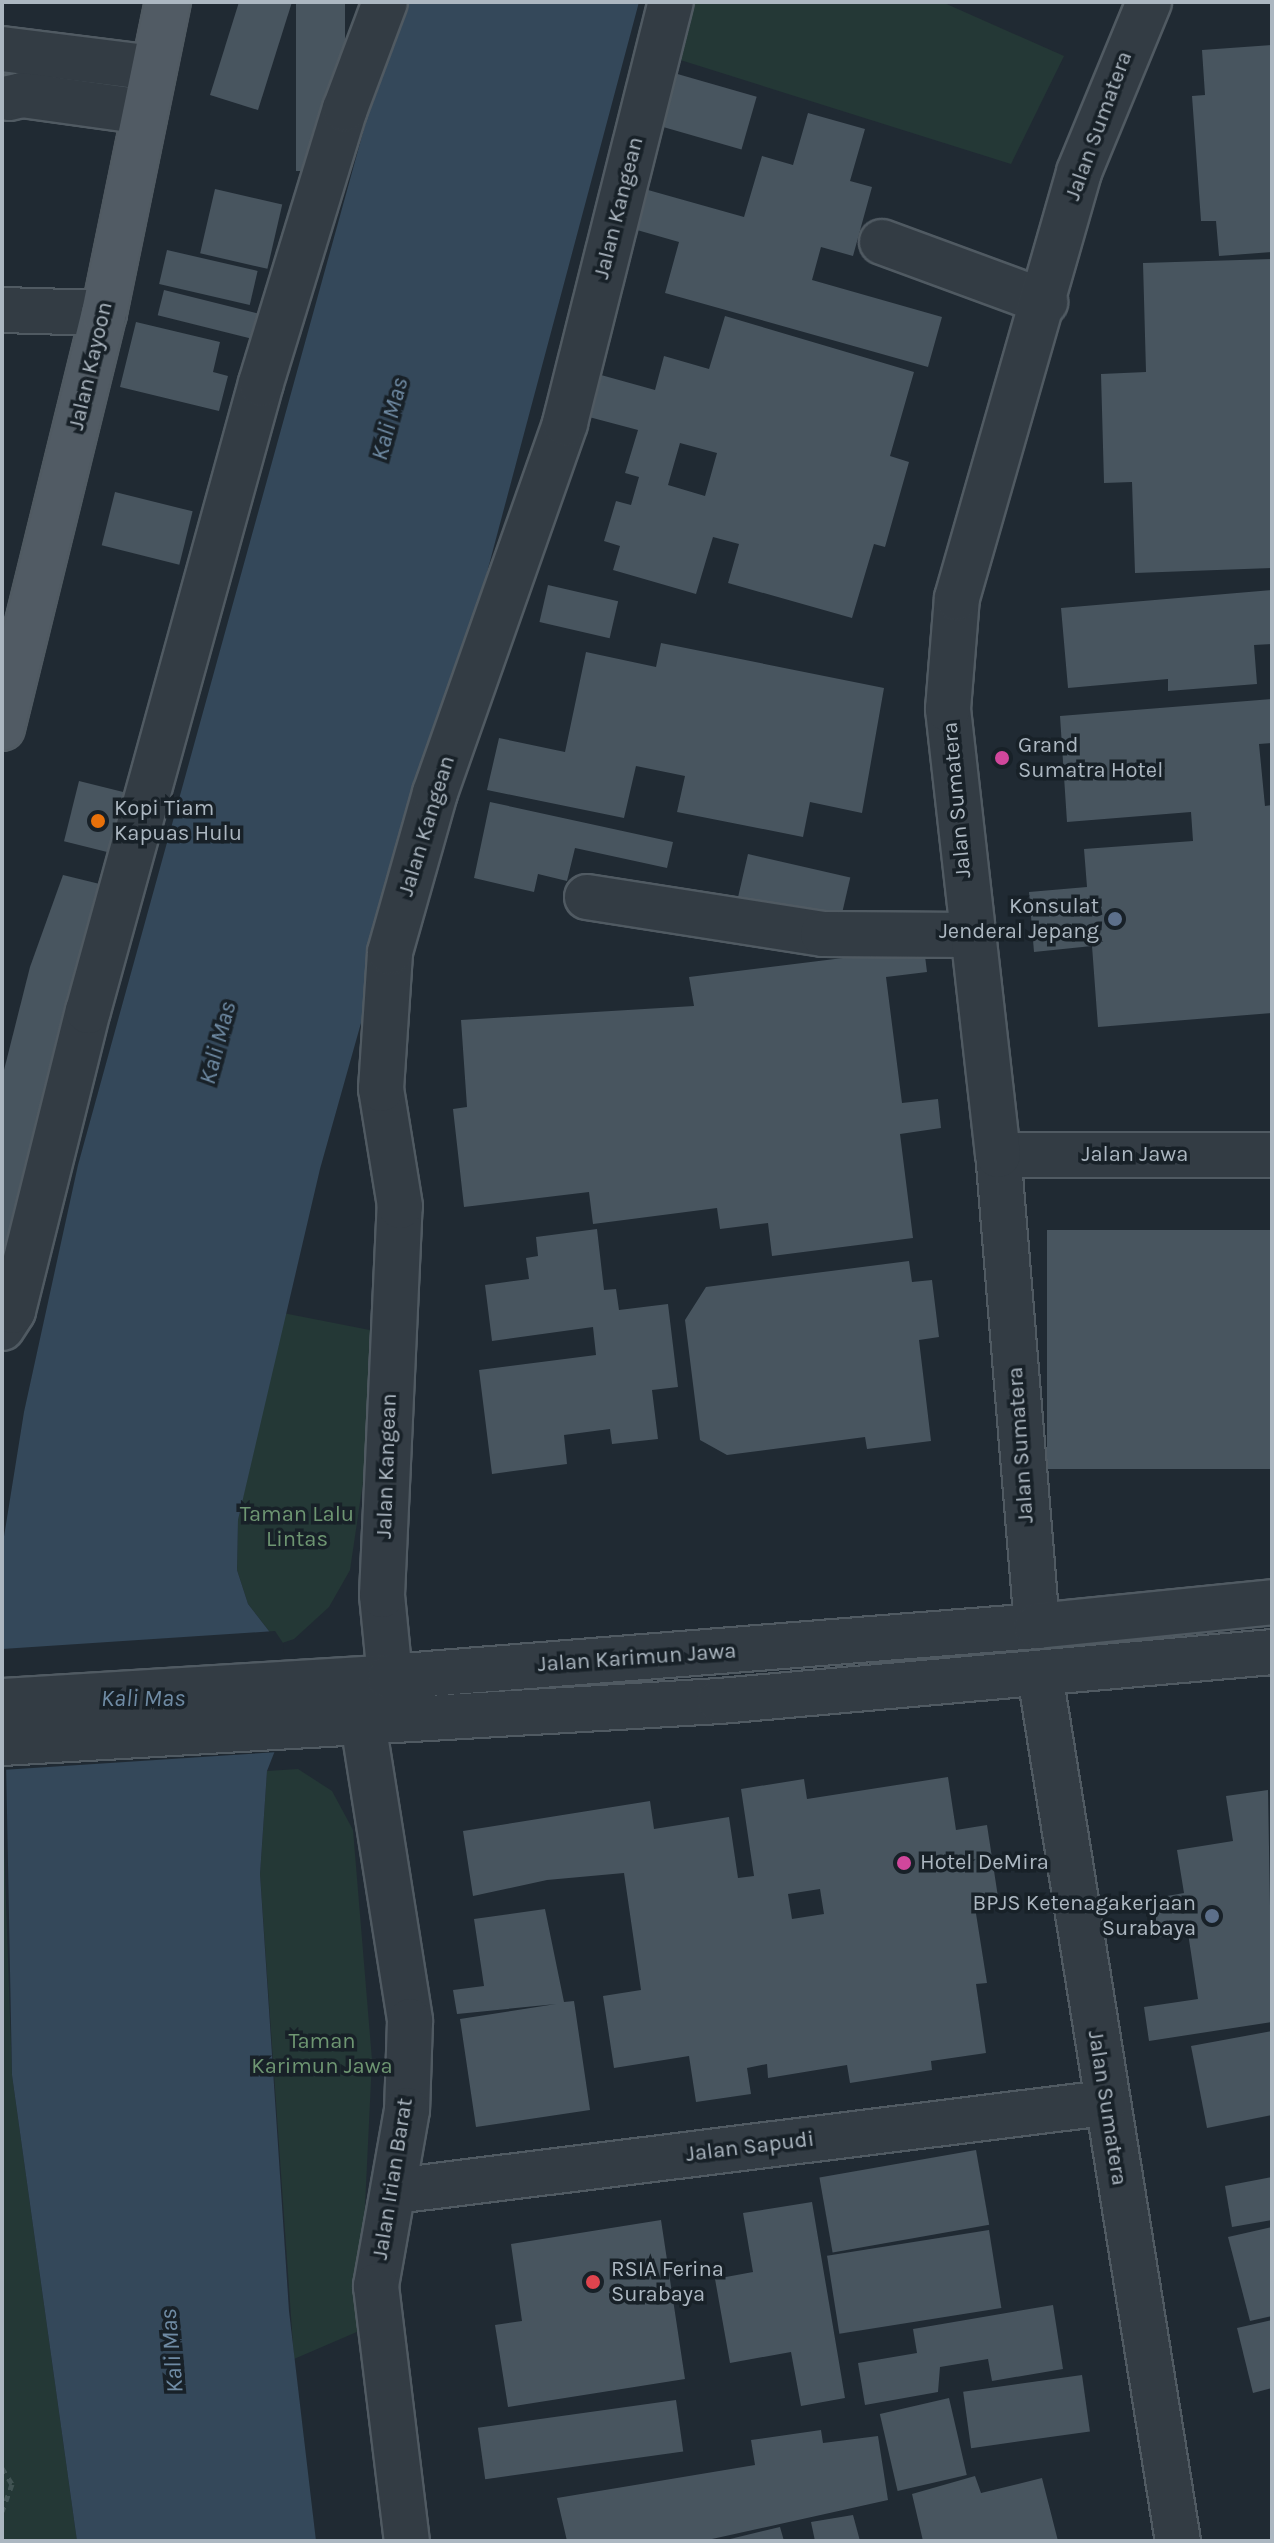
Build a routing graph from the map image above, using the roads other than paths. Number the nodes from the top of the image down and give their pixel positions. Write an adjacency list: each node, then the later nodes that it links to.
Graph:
1 (168, 2): 6 (main road, Jalan Kayoon)
2 (385, 2): 18 (street)
3 (671, 2): 23 (street, Jalan Kangean)
4 (1149, 2): 10 (street, Jalan Sumatera)
5 (2, 49): 6 (street)
6 (152, 68): 8 (main road, Jalan Kayoon)
7 (9, 98): 8 (street)
8 (145, 112): 12 (main road, Jalan Kayoon)
9 (882, 242): 10 (street)
10 (1045, 302): 15 (street, Jalan Sumatera)
11 (2, 310): 12 (street)
12 (104, 313): 13 (main road, Jalan Kayoon)
13 (2, 728)
14 (587, 897): 15 (street)
15 (970, 935): 16 (street, Jalan Sumatera)
16 (998, 1155): 17 (street, Jalan Jawa); 20 (street, Jalan Sumatera)
17 (1272, 1155)
18 (2, 1328)
19 (1272, 1602): 20 (street, Jalan Karimun Jawa)
20 (1037, 1626): 23 (street, Jalan Karimun Jawa)
21 (1272, 1652): 22 (street)
22 (1040, 1675): 25 (street); 27 (street, Jalan Sumatera)
23 (390, 1677): 24 (street, Jalan Karimun Jawa)
24 (2, 1701)
25 (363, 1723): 26 (street); 28 (street, Jalan Irian Barat)
26 (2, 1743)
27 (1105, 2103): 28 (street, Jalan Sapudi); 30 (street, Jalan Sumatera)
28 (395, 2191): 29 (street, Jalan Irian Barat)
29 (407, 2541)
30 (1178, 2541)

